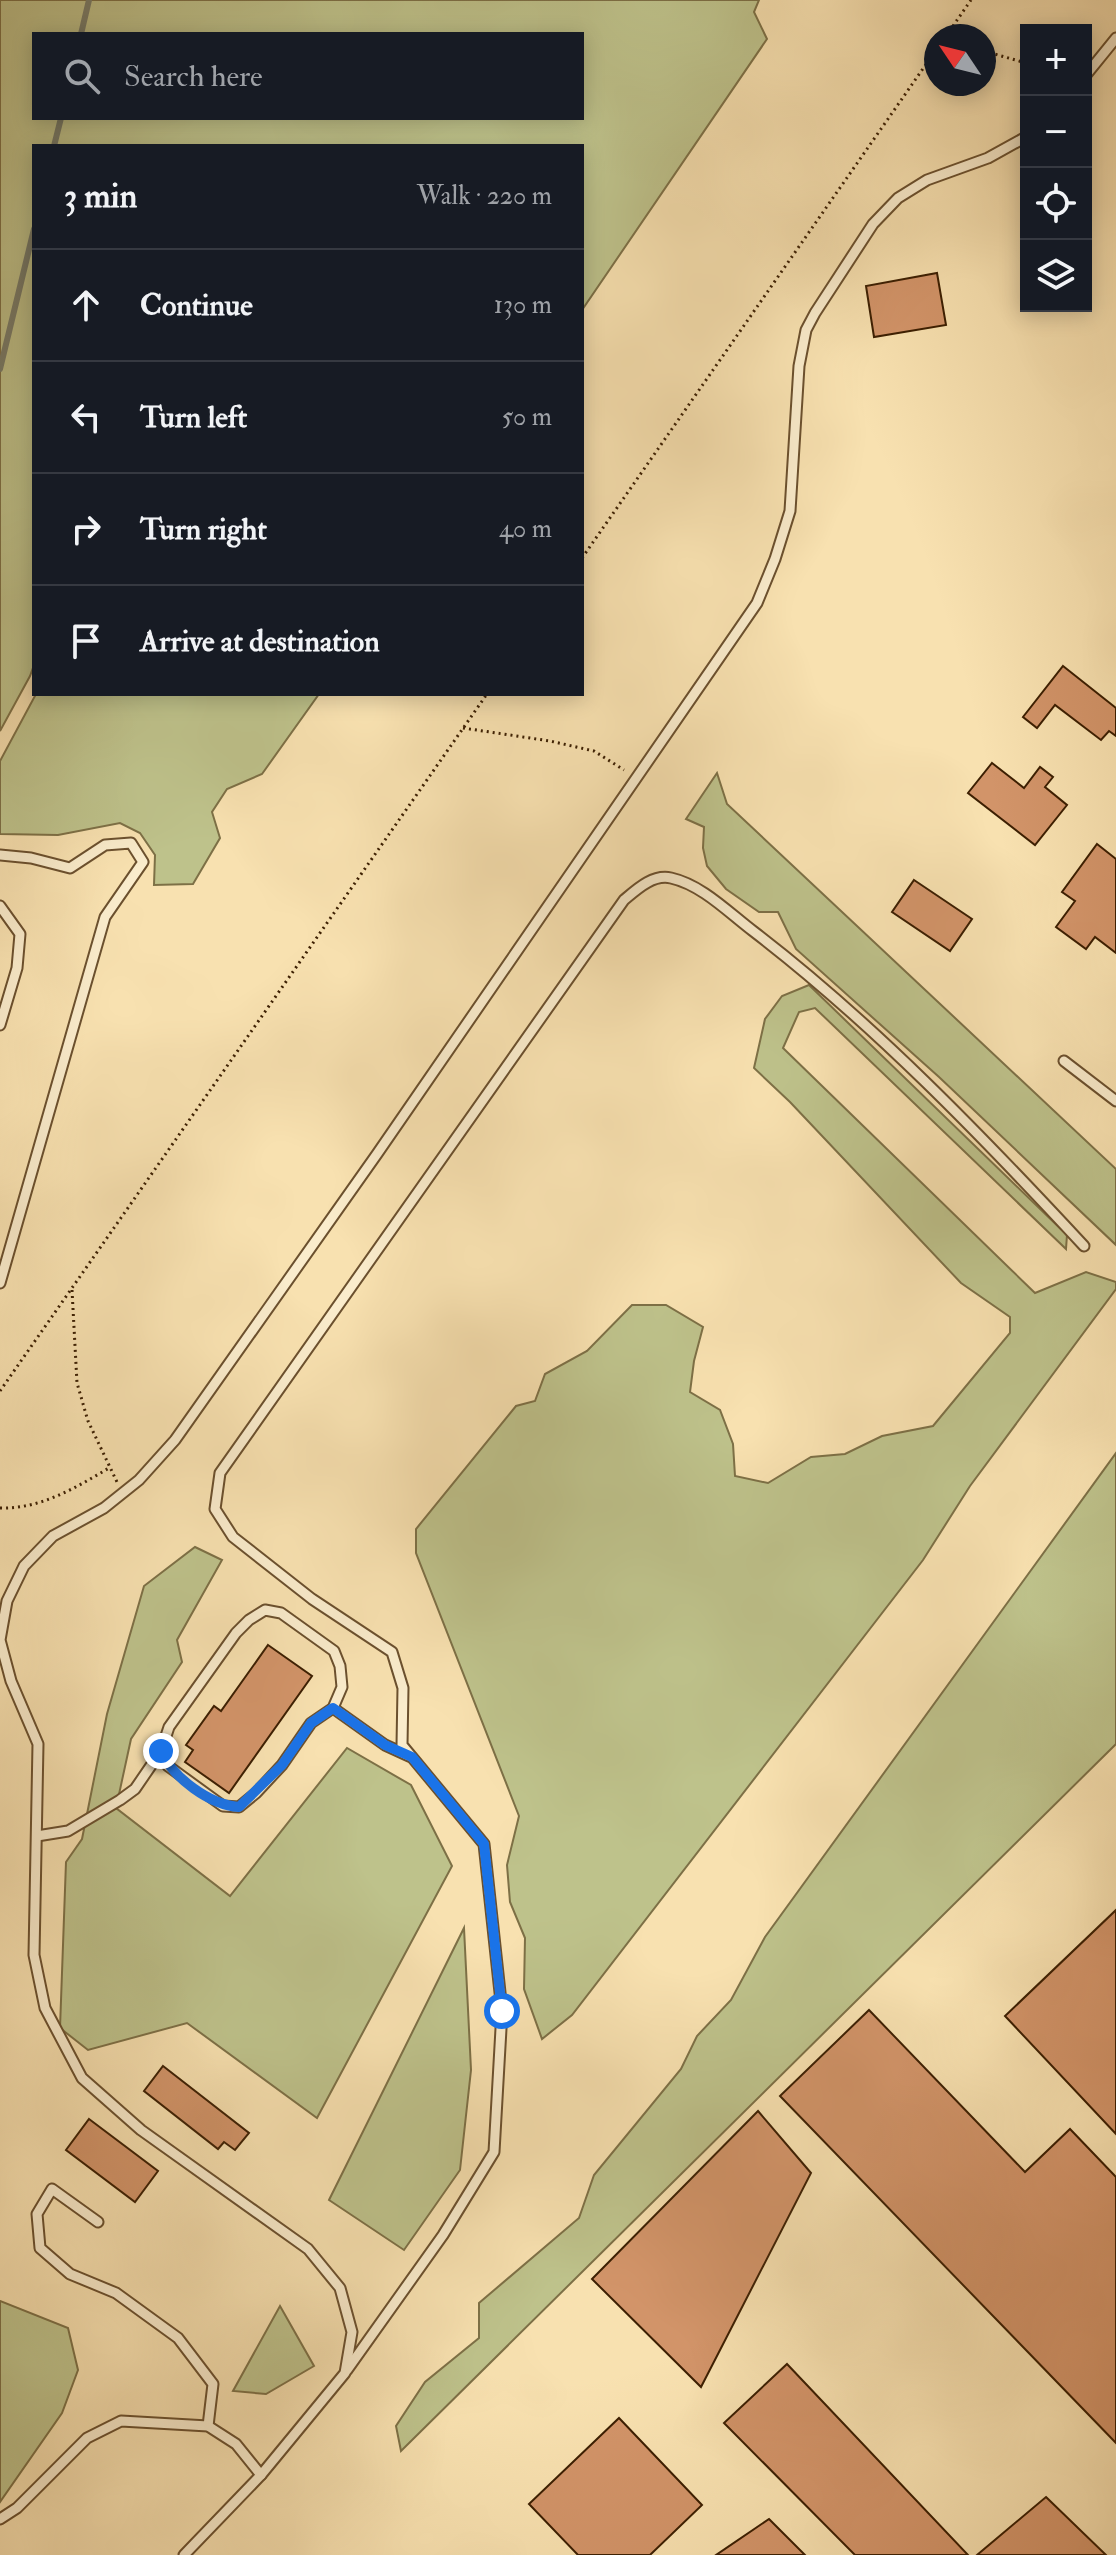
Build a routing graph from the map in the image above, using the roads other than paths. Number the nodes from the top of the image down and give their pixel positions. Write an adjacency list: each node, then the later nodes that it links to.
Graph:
1 (1116, 38): 2 (lane)
2 (1092, 68)
3 (1020, 140): 14 (lane)
4 (0, 855): 10 (lane)
5 (0, 906): 6 (lane)
6 (0, 1025)
7 (1064, 1061): 8 (lane)
8 (1116, 1101)
9 (1084, 1246): 13 (lane)
10 (0, 1283)
11 (333, 1708): 12 (lane); 12 (lane); 13 (lane)
12 (161, 1751): 14 (lane)
13 (412, 1757): 16 (lane)
14 (37, 1836): 16 (lane)
15 (98, 2222): 17 (lane)
16 (345, 2373): 18 (lane)
17 (208, 2426): 18 (lane); 19 (lane)
18 (261, 2475): 20 (lane)
19 (0, 2519)
20 (184, 2555)

